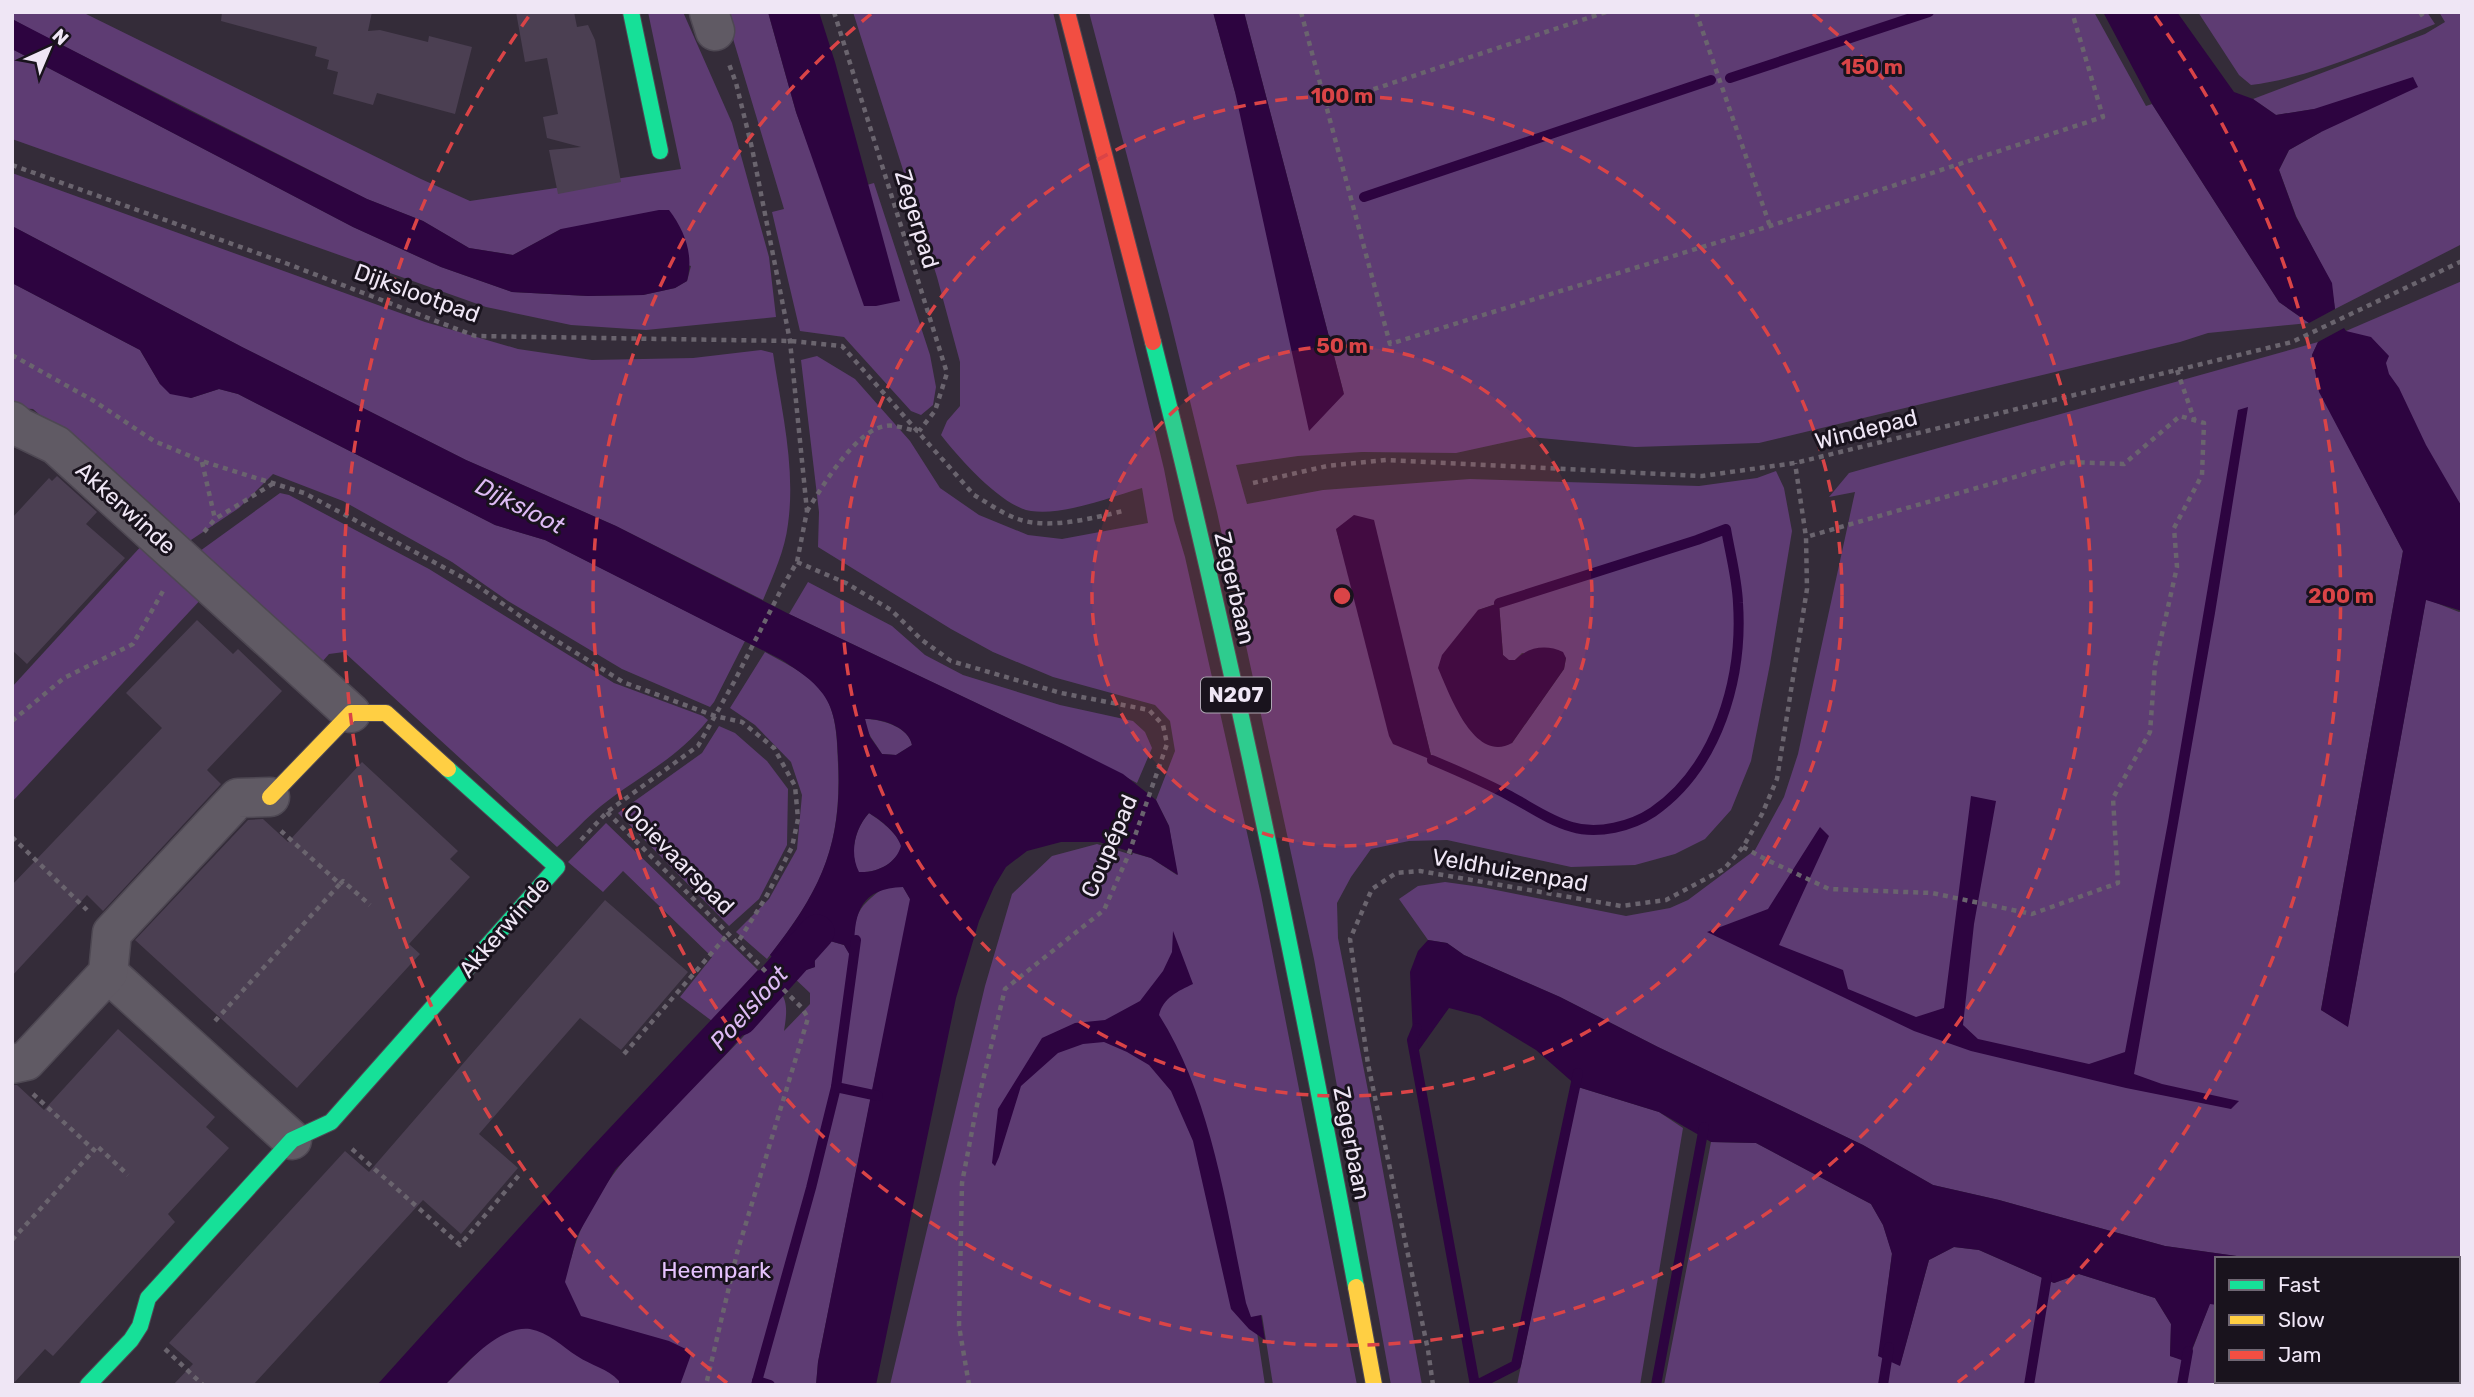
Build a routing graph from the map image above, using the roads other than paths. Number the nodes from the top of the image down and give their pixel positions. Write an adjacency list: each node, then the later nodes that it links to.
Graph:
1 (631, 12): 3 (main road)
2 (1067, 12): 11 (main road, Zegerbaan / N207)
3 (660, 151)
4 (14, 427): 5 (street, Akkerwinde)
5 (351, 713): 6 (main road); 9 (main road, Akkerwinde)
6 (257, 797): 7 (street)
7 (108, 972): 8 (street); 9 (street)
8 (24, 1073)
9 (309, 1132): 10 (main road, Akkerwinde)
10 (88, 1385)
11 (1374, 1385)

